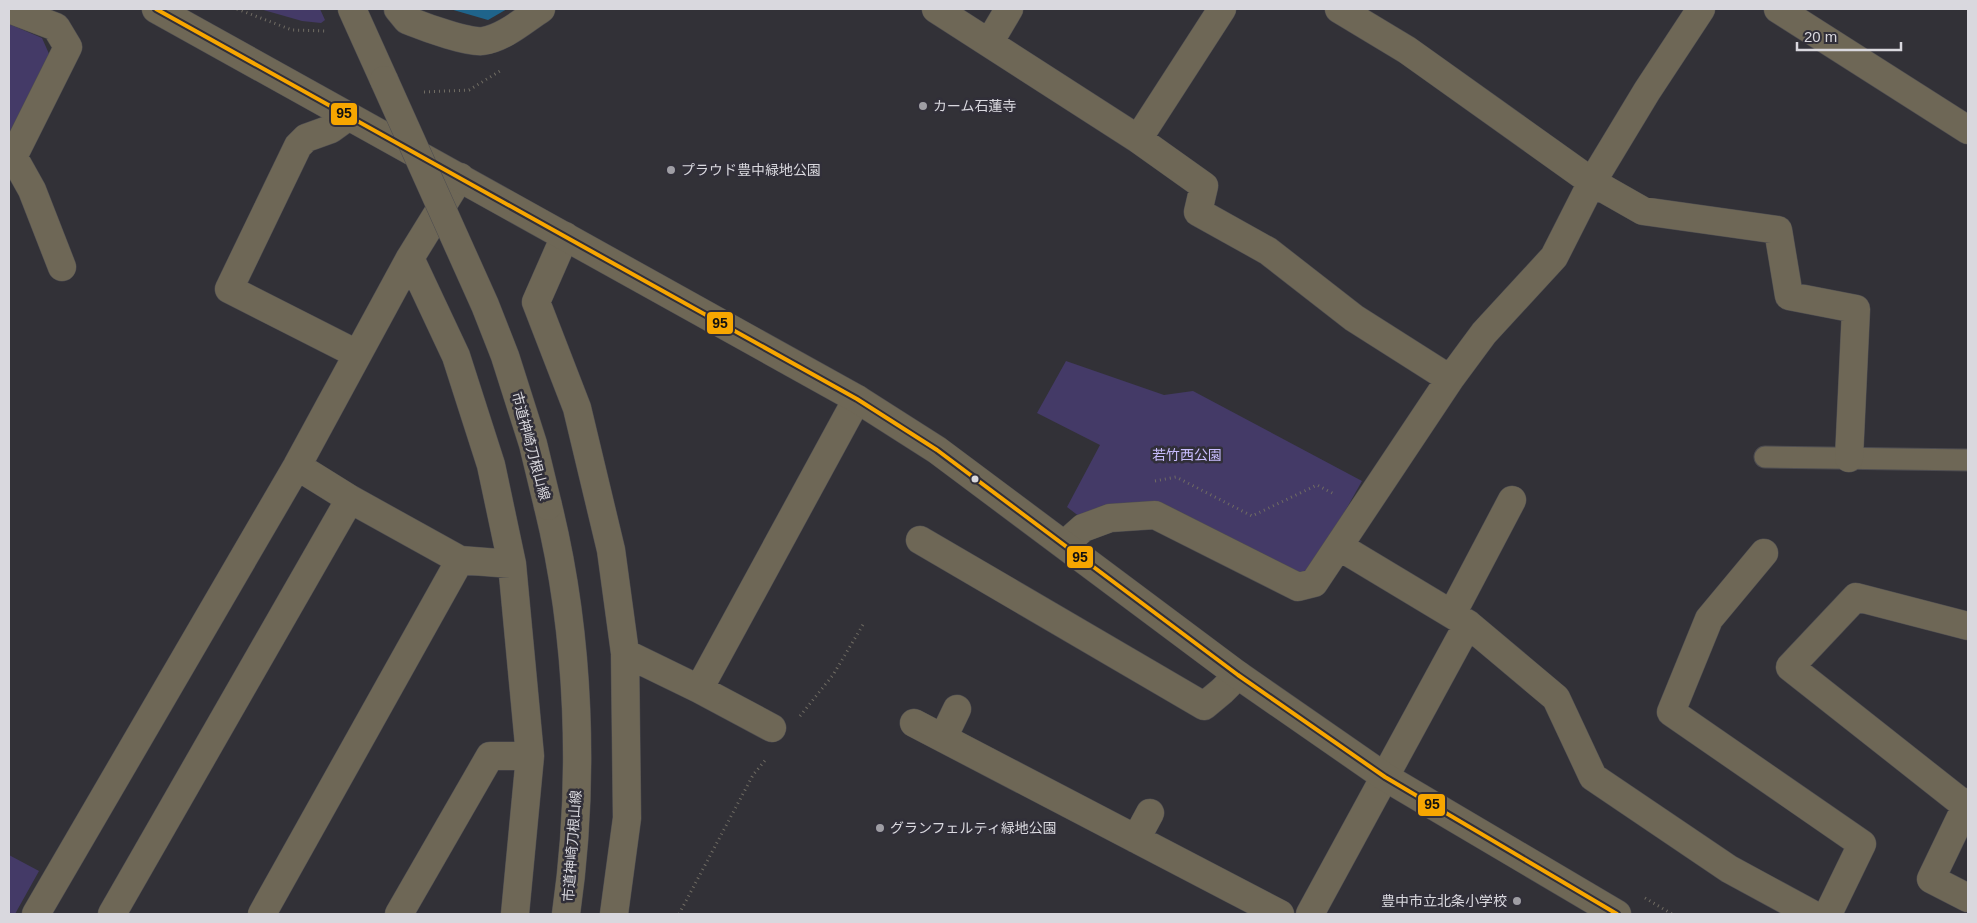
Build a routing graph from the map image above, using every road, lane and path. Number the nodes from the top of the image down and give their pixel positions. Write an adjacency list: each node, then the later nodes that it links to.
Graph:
1 (9, 9): 18 (street)
2 (156, 9): 15 (street)
3 (238, 9): 13 (path)
4 (352, 9): 62 (street, 市道神崎刀根山線, bridge)
5 (398, 9): 6 (street)
6 (541, 9)
7 (936, 9): 14 (street)
8 (1009, 9): 14 (street)
9 (1222, 9): 17 (street)
10 (1339, 9): 20 (street)
11 (1701, 9): 20 (street)
12 (1778, 9): 16 (street)
13 (327, 31)
14 (989, 43): 17 (street)
15 (349, 116): 19 (street); 24 (street)
16 (1968, 130)
17 (1138, 139): 25 (street)
18 (11, 160): 23 (street)
19 (460, 177): 21 (street); 22 (street)
20 (1592, 182): 25 (street); 28 (street)
21 (565, 236): 26 (street); 44 (street)
22 (410, 258): 24 (street); 40 (street)
23 (62, 268)
24 (357, 354): 30 (street)
25 (1450, 379): 34 (street)
26 (857, 399): 36 (street); 46 (street)
27 (1765, 458): 28 (lane)
28 (1849, 458): 29 (lane)
29 (1968, 460)
30 (297, 466): 32 (street); 57 (street)
31 (1150, 483): 34 (path)
32 (350, 499): 39 (street); 58 (street)
33 (1512, 500): 41 (street)
34 (1364, 510): 37 (street)
35 (920, 540): 45 (street)
36 (1065, 544): 37 (street); 45 (street)
37 (1340, 547): 41 (street)
38 (1764, 553): 69 (street)
39 (460, 560): 40 (street); 59 (street)
40 (512, 564): 51 (street)
41 (1460, 619): 52 (street); 68 (street)
42 (864, 623): 49 (path)
43 (1968, 626): 53 (street)
44 (625, 653): 46 (street); 63 (street)
45 (1238, 675): 52 (street)
46 (699, 688): 49 (street)
47 (957, 709): 50 (street)
48 (914, 723): 50 (street)
49 (780, 734): 64 (path)
50 (943, 738): 55 (street)
51 (530, 756): 60 (street); 61 (street)
52 (1385, 777): 66 (street); 67 (street)
53 (1967, 804): 56 (street)
54 (1150, 813): 55 (street)
55 (1136, 839): 65 (street)
56 (1968, 898)
57 (36, 914)
58 (112, 914)
59 (262, 914)
60 (399, 914)
61 (514, 914)
62 (566, 914)
63 (614, 914)
64 (678, 914)
65 (1280, 914)
66 (1310, 914)
67 (1618, 914)
68 (1812, 914)
69 (1828, 914)

